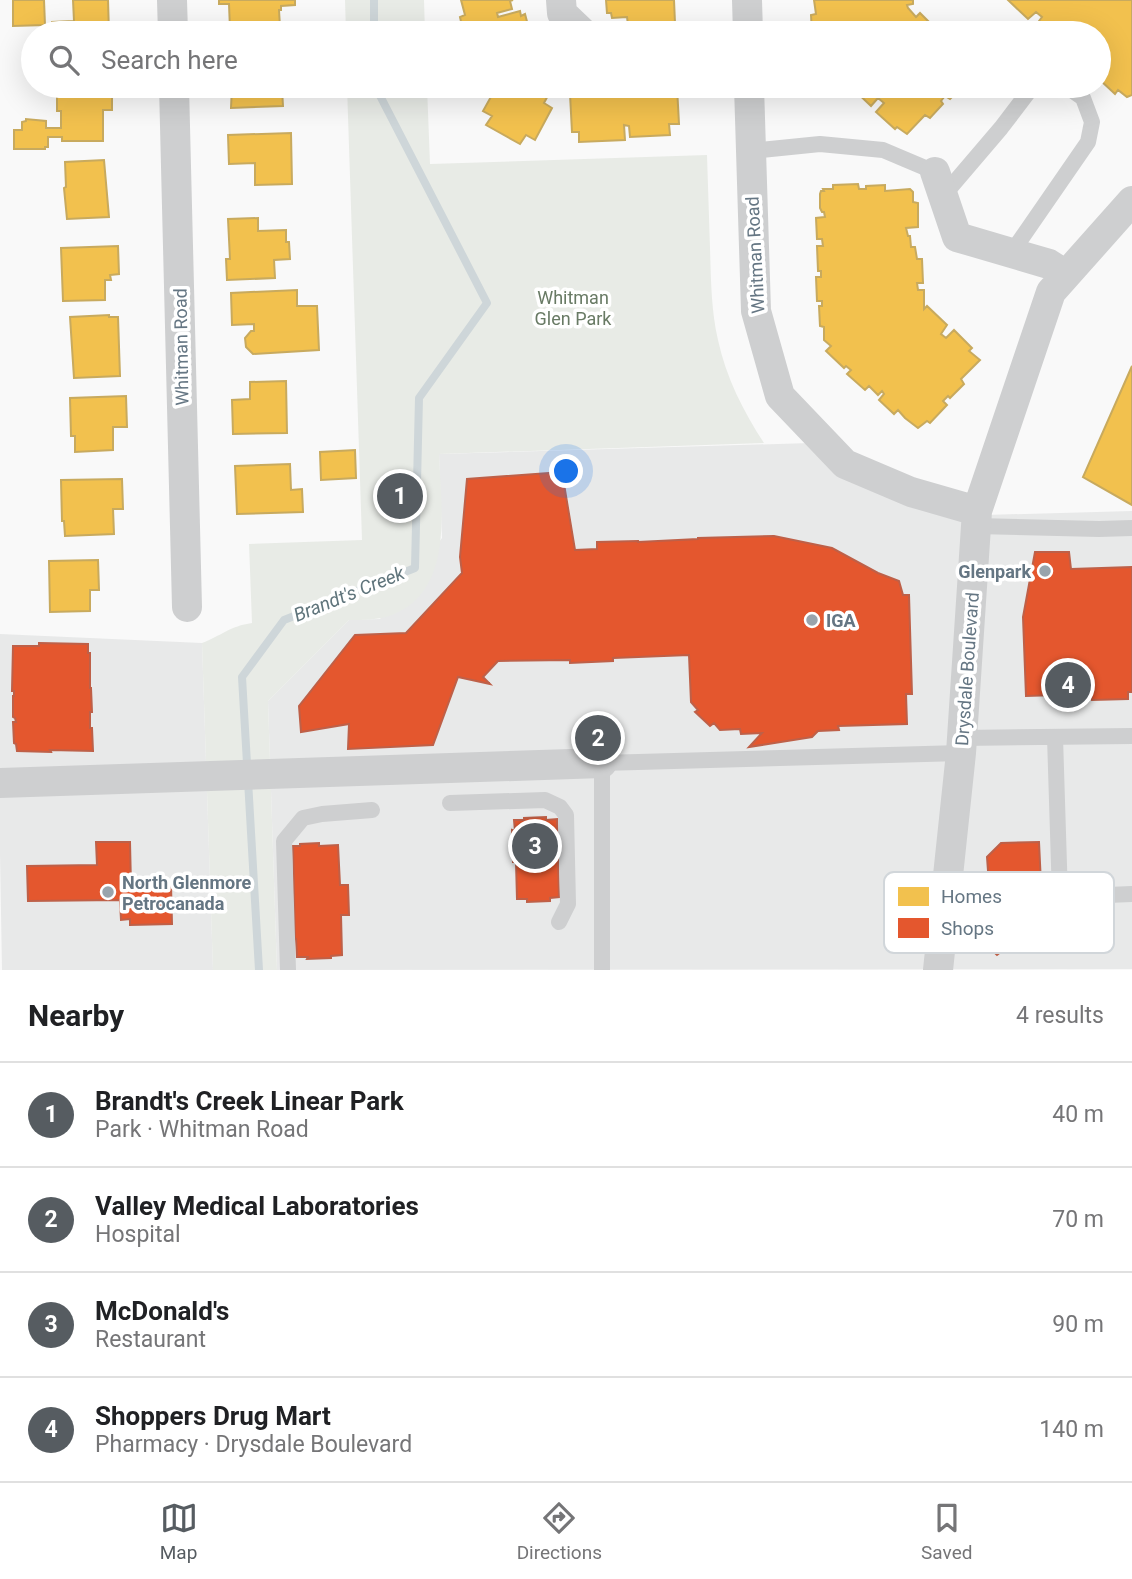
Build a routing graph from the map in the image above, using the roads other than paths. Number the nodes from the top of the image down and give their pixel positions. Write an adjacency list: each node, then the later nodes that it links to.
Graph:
1 (172, 0): 4 (street)
2 (561, 0): 5 (street)
3 (747, 0): 6 (street)
4 (173, 21)
5 (570, 21)
6 (748, 21)
7 (174, 98): 18 (street, Whitman Road)
8 (749, 98): 11 (street, Whitman Road)
9 (1024, 98): 12 (lane)
10 (1083, 98): 14 (lane)
11 (751, 151): 12 (lane); 16 (street, Whitman Road)
12 (939, 184): 14 (street)
13 (1132, 201): 15 (street, Drysdale Boulevard)
14 (1012, 252): 15 (street)
15 (1066, 275): 16 (street, Drysdale Boulevard)
16 (977, 518): 17 (lane); 21 (street, Drysdale Boulevard)
17 (1132, 528)
18 (187, 607)
19 (1132, 736): 20 (lane)
20 (1055, 737): 21 (lane); 27 (lane)
21 (962, 746): 22 (lane); 26 (street, Drysdale Boulevard)
22 (602, 764): 23 (street); 32 (lane)
23 (0, 783)
24 (450, 803): 30 (lane)
25 (372, 810): 31 (lane)
26 (948, 872)
27 (1059, 872)
28 (1132, 894): 29 (lane)
29 (1114, 895)
30 (559, 922)
31 (288, 970)
32 (602, 970)

